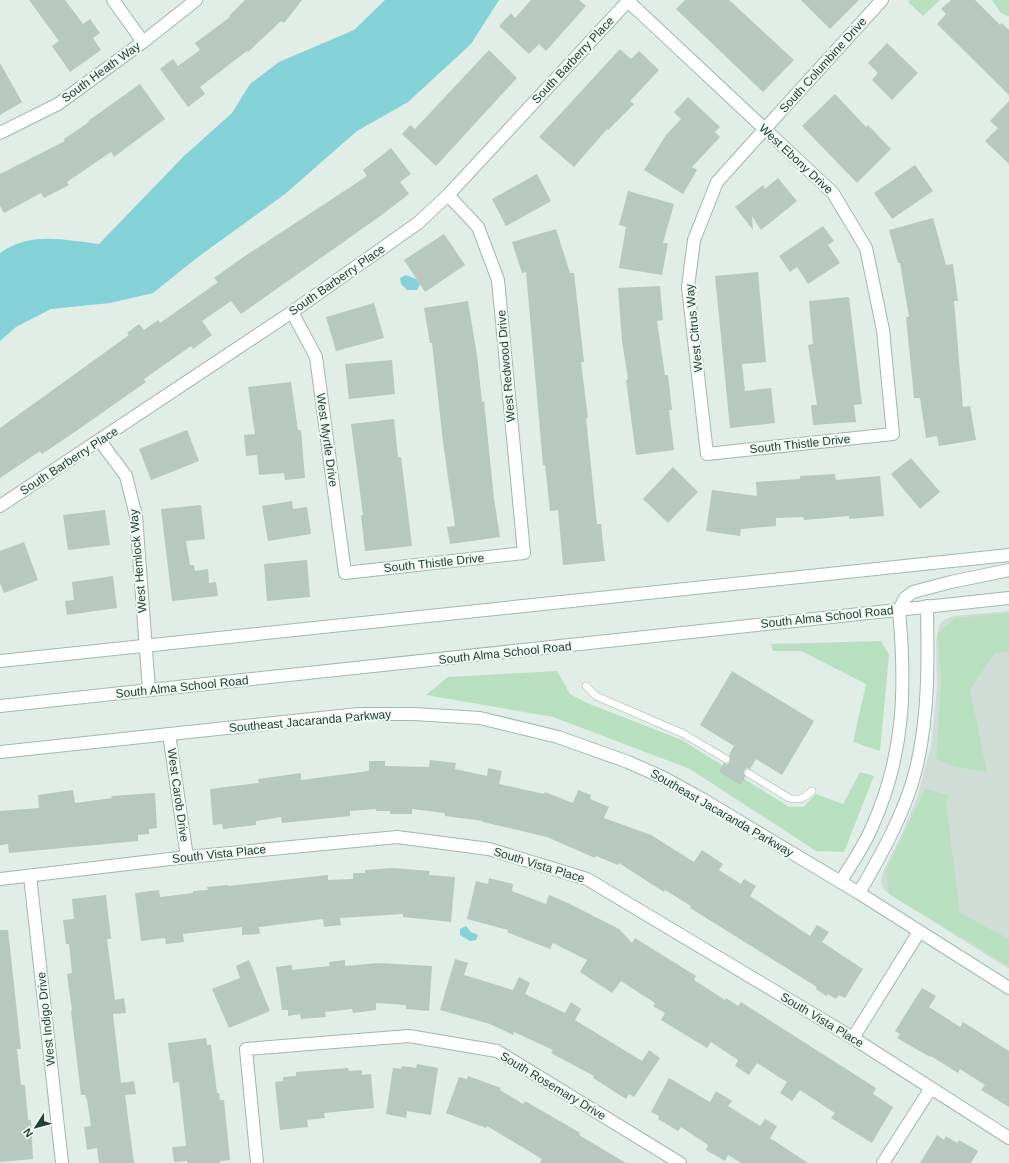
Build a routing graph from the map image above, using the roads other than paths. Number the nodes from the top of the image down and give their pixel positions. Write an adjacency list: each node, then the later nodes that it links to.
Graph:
1 (113, 0): 5 (street)
2 (196, 0): 5 (street, South Heath Way)
3 (628, 0): 6 (street, West Ebony Drive); 8 (street, South Barberry Place)
4 (882, 0): 6 (street, South Columbine Drive)
5 (143, 42): 7 (street, South Heath Way)
6 (764, 130): 10 (street, West Ebony Drive); 12 (street, West Citrus Way)
7 (0, 133)
8 (448, 195): 9 (street, South Barberry Place); 14 (street, West Redwood Drive)
9 (292, 312): 11 (street, South Barberry Place); 17 (street, West Myrtle Drive)
10 (893, 434): 12 (street, South Thistle Drive)
11 (100, 441): 13 (street, South Barberry Place); 21 (street, West Hemlock Way)
12 (707, 454)
13 (0, 506)
14 (524, 553): 17 (street, South Thistle Drive)
15 (1009, 555): 21 (street)
16 (1009, 570): 20 (street)
17 (345, 573)
18 (1009, 598): 19 (street, South Alma School Road)
19 (927, 606): 20 (street, South Alma School Road); 35 (street)
20 (899, 610): 24 (street, South Alma School Road); 34 (street)
21 (144, 645): 22 (street); 24 (street, West Hemlock Way)
22 (0, 661)
23 (586, 686): 28 (lane)
24 (149, 690): 25 (street, South Alma School Road)
25 (0, 706)
26 (169, 734): 27 (street, Southeast Jacaranda Parkway); 31 (street, West Carob Drive); 34 (street, Southeast Jacaranda Parkway)
27 (0, 752)
28 (726, 759)
29 (748, 773): 30 (lane)
30 (812, 791)
31 (187, 857): 32 (street, South Vista Place); 38 (street, South Vista Place)
32 (30, 876): 33 (street, South Vista Place); 41 (street, West Indigo Drive)
33 (0, 879)
34 (840, 882): 35 (street, Southeast Jacaranda Parkway)
35 (859, 893): 36 (street, Southeast Jacaranda Parkway)
36 (919, 932): 37 (street, Southeast Jacaranda Parkway); 38 (street)
37 (1009, 988)
38 (854, 1038): 39 (street, South Vista Place)
39 (931, 1088): 40 (street, South Vista Place); 44 (street)
40 (1009, 1138)
41 (62, 1163)
42 (257, 1163): 43 (street, South Rosemary Drive)
43 (680, 1163)
44 (883, 1163)

